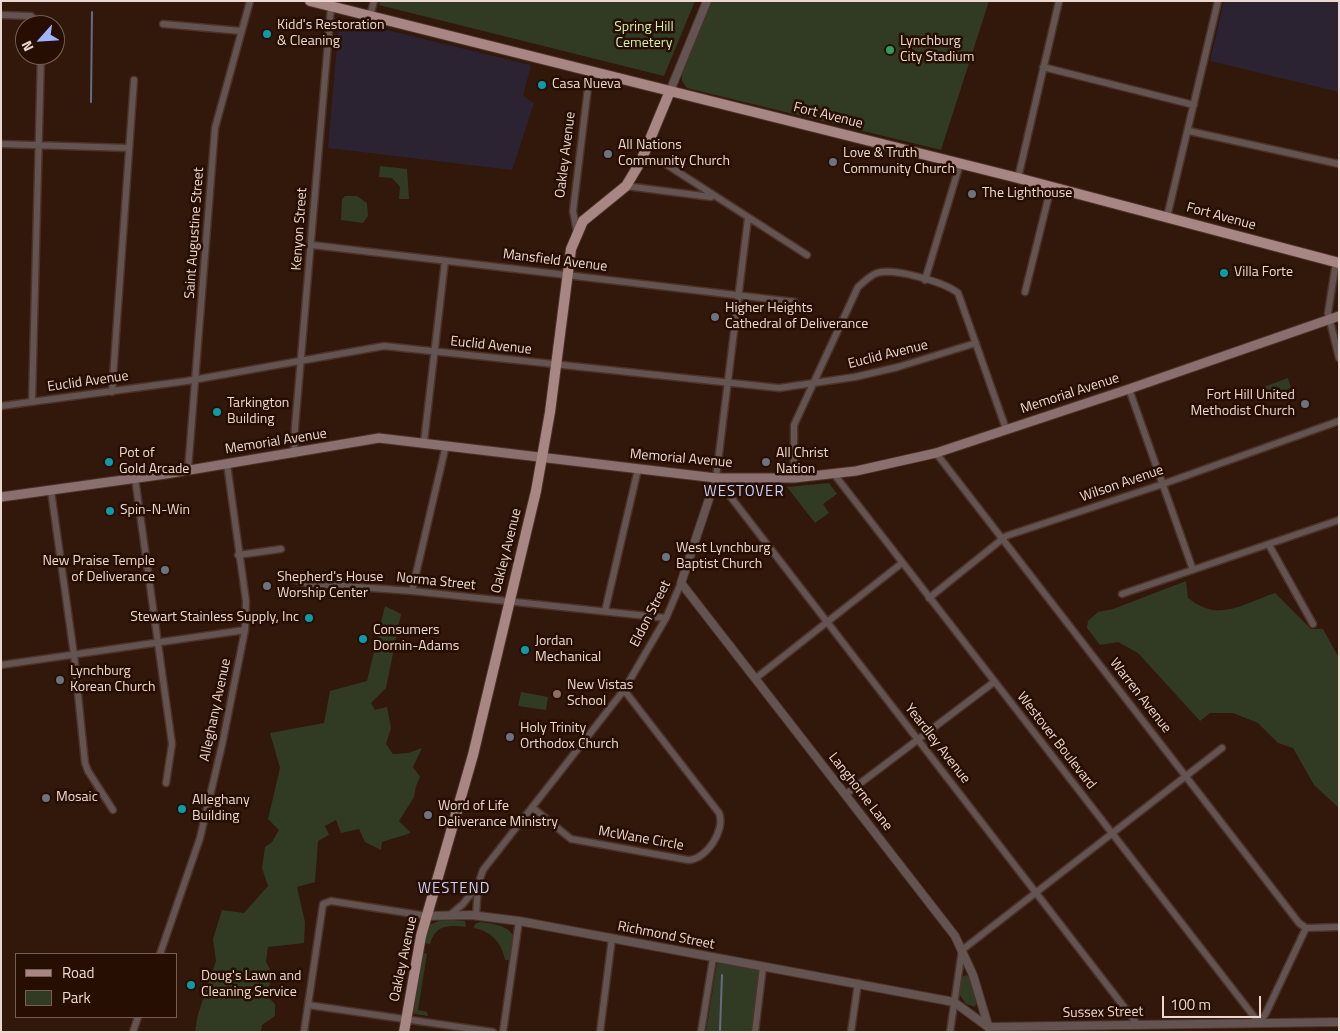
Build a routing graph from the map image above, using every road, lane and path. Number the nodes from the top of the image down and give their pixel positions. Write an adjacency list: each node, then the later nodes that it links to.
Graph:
1 (250, 1): 12 (street, Saint Augustine Street)
2 (310, 1): 7 (main road, Fort Avenue)
3 (374, 1): 10 (street)
4 (707, 1): 17 (street)
5 (1059, 1): 14 (street)
6 (1218, 1): 18 (street)
7 (331, 7): 10 (main road, Fort Avenue); 33 (street, Kenyon Street)
8 (1, 15): 9 (street)
9 (15, 15)
10 (370, 16): 15 (main road, Fort Avenue)
11 (163, 24): 12 (street)
12 (241, 31): 49 (street, Saint Augustine Street)
13 (41, 65): 21 (street)
14 (1043, 67): 18 (street); 26 (street)
15 (590, 70): 17 (main road, Fort Avenue); 32 (street, Oakley Avenue)
16 (134, 80): 22 (street)
17 (670, 91): 24 (main road, Fort Avenue); 27 (main road)
18 (1194, 105): 19 (street)
19 (1189, 131): 25 (street); 30 (street)
20 (1, 144): 21 (street)
21 (40, 145): 22 (street); 54 (street)
22 (129, 148): 53 (street)
23 (664, 163): 29 (street)
24 (960, 164): 26 (main road, Fort Avenue); 38 (street)
25 (1339, 164)
26 (1018, 178): 28 (main road, Fort Avenue)
27 (626, 186): 29 (street); 32 (main road)
28 (1051, 187): 30 (main road, Fort Avenue); 39 (street)
29 (714, 197): 31 (street)
30 (1167, 217): 36 (main road, Fort Avenue)
31 (748, 218): 34 (street); 40 (street, Eldon Street)
32 (577, 232): 37 (main road, Oakley Avenue)
33 (312, 245): 35 (street, Mansfield Avenue); 47 (street, Kenyon Street)
34 (807, 255)
35 (445, 261): 37 (street, Mansfield Avenue); 45 (street)
36 (1338, 263): 43 (street)
37 (566, 275): 40 (street, Mansfield Avenue); 48 (main road, Oakley Avenue)
38 (925, 280): 44 (street); 51 (street)
39 (1025, 292)
40 (738, 296): 41 (street, Mansfield Avenue); 50 (street, Eldon Street)
41 (795, 302)
42 (1339, 316): 43 (main road, Memorial Avenue)
43 (1328, 319): 46 (street); 52 (main road, Memorial Avenue)
44 (976, 343): 51 (street, Euclid Avenue); 57 (street)
45 (434, 353): 47 (street, Euclid Avenue); 48 (street, Euclid Avenue); 58 (street)
46 (1339, 358)
47 (301, 362): 49 (street, Euclid Avenue); 61 (street, Kenyon Street)
48 (555, 366): 50 (street, Euclid Avenue); 62 (main road, Oakley Avenue)
49 (196, 380): 53 (street, Euclid Avenue); 65 (street, Saint Augustine Street)
50 (728, 384): 51 (street, Euclid Avenue); 68 (street, Eldon Street)
51 (813, 384): 69 (street)
52 (1129, 389): 57 (main road, Memorial Avenue); 70 (street)
53 (112, 392): 54 (street, Euclid Avenue)
54 (32, 402): 55 (street, Euclid Avenue)
55 (1, 406)
56 (1339, 421): 70 (street, Wilson Avenue)
57 (1006, 429): 60 (main road, Memorial Avenue)
58 (424, 442): 59 (main road, Memorial Avenue); 61 (main road, Memorial Avenue)
59 (446, 445): 62 (main road, Memorial Avenue); 82 (street)
60 (936, 453): 66 (main road, Memorial Avenue); 74 (street, Warren Avenue)
61 (294, 454): 63 (main road, Memorial Avenue)
62 (543, 456): 64 (main road, Memorial Avenue); 85 (main road, Oakley Avenue)
63 (227, 464): 65 (main road, Memorial Avenue); 77 (street, Alleghany Avenue)
64 (638, 469): 68 (main road, Memorial Avenue); 86 (street)
65 (188, 470): 67 (main road, Memorial Avenue)
66 (834, 474): 69 (main road, Memorial Avenue); 78 (street, Westover Boulevard)
67 (135, 478): 71 (main road, Memorial Avenue); 91 (street)
68 (716, 478): 69 (main road, Memorial Avenue); 81 (street, Eldon Street); 88 (street, Yeardley Avenue)
69 (794, 478)
70 (1163, 484): 74 (street, Wilson Avenue); 79 (street)
71 (51, 491): 72 (main road, Memorial Avenue); 92 (street)
72 (1, 497)
73 (1339, 520): 75 (street)
74 (1003, 539): 84 (street, Wilson Avenue); 99 (street, Warren Avenue)
75 (1269, 545): 79 (street); 89 (street)
76 (281, 549): 77 (street)
77 (238, 555): 90 (street, Alleghany Avenue)
78 (902, 563): 84 (street, Westover Boulevard); 88 (street)
79 (1193, 570): 83 (street)
80 (294, 579): 82 (street, Norma Street)
81 (681, 583): 87 (street, Eldon Street); 94 (street, Langhorne Lane)
82 (412, 591): 85 (street, Norma Street)
83 (1122, 594)
84 (929, 598): 95 (street, Westover Boulevard)
85 (508, 602): 86 (street, Norma Street); 108 (main road, Oakley Avenue)
86 (605, 612): 87 (street, Norma Street)
87 (666, 618): 96 (street, Eldon Street)
88 (827, 622): 94 (street); 97 (street, Yeardley Avenue)
89 (1313, 624)
90 (246, 630): 91 (street); 115 (street, Alleghany Avenue)
91 (157, 644): 92 (street); 100 (street)
92 (74, 655): 93 (street); 103 (street)
93 (1, 665)
94 (756, 678): 101 (street, Langhorne Lane)
95 (994, 682): 97 (street); 104 (street, Westover Boulevard)
96 (624, 690): 102 (street, Eldon Street); 102 (street, McWane Circle)
97 (918, 739): 101 (street); 106 (street, Yeardley Avenue)
98 (1222, 748): 99 (street)
99 (1187, 777): 104 (street); 112 (street, Warren Avenue)
100 (166, 783)
101 (846, 794): 114 (street, Langhorne Lane)
102 (533, 808): 105 (street, Eldon Street)
103 (113, 810)
104 (1112, 835): 106 (street); 124 (street, Westover Boulevard)
105 (478, 885): 107 (street, Eldon Street); 109 (street, Eldon Street)
106 (1036, 894): 114 (street); 125 (street, Yeardley Avenue)
107 (450, 915): 108 (street, Richmond Street); 109 (street, Richmond Street)
108 (427, 916): 120 (street, Richmond Street); 122 (main road, Oakley Avenue)
109 (476, 916): 110 (street, Richmond Street)
110 (519, 921): 113 (street, Richmond Street); 131 (street)
111 (1339, 927): 112 (street)
112 (1306, 928): 124 (street)
113 (612, 938): 116 (street, Richmond Street); 132 (street)
114 (962, 950): 119 (street); 126 (street, Langhorne Lane)
115 (160, 953)
116 (714, 958): 117 (street, Richmond Street); 133 (street)
117 (763, 967): 118 (street, Richmond Street); 134 (street)
118 (858, 983): 119 (street, Richmond Street); 135 (street)
119 (954, 1002): 126 (street, Richmond Street); 136 (street)
120 (308, 1005): 122 (street); 128 (street)
121 (138, 1018): 127 (street)
122 (406, 1020): 129 (main road, Oakley Avenue); 130 (street)
123 (1339, 1022): 124 (street, Sussex Street)
124 (1259, 1023): 125 (street, Sussex Street)
125 (1138, 1025): 126 (street, Sussex Street)
126 (989, 1029)
127 (133, 1032)
128 (304, 1032)
129 (404, 1032)
130 (493, 1032)
131 (504, 1032)
132 (600, 1032)
133 (701, 1032)
134 (755, 1032)
135 (851, 1032)
136 (950, 1032)

